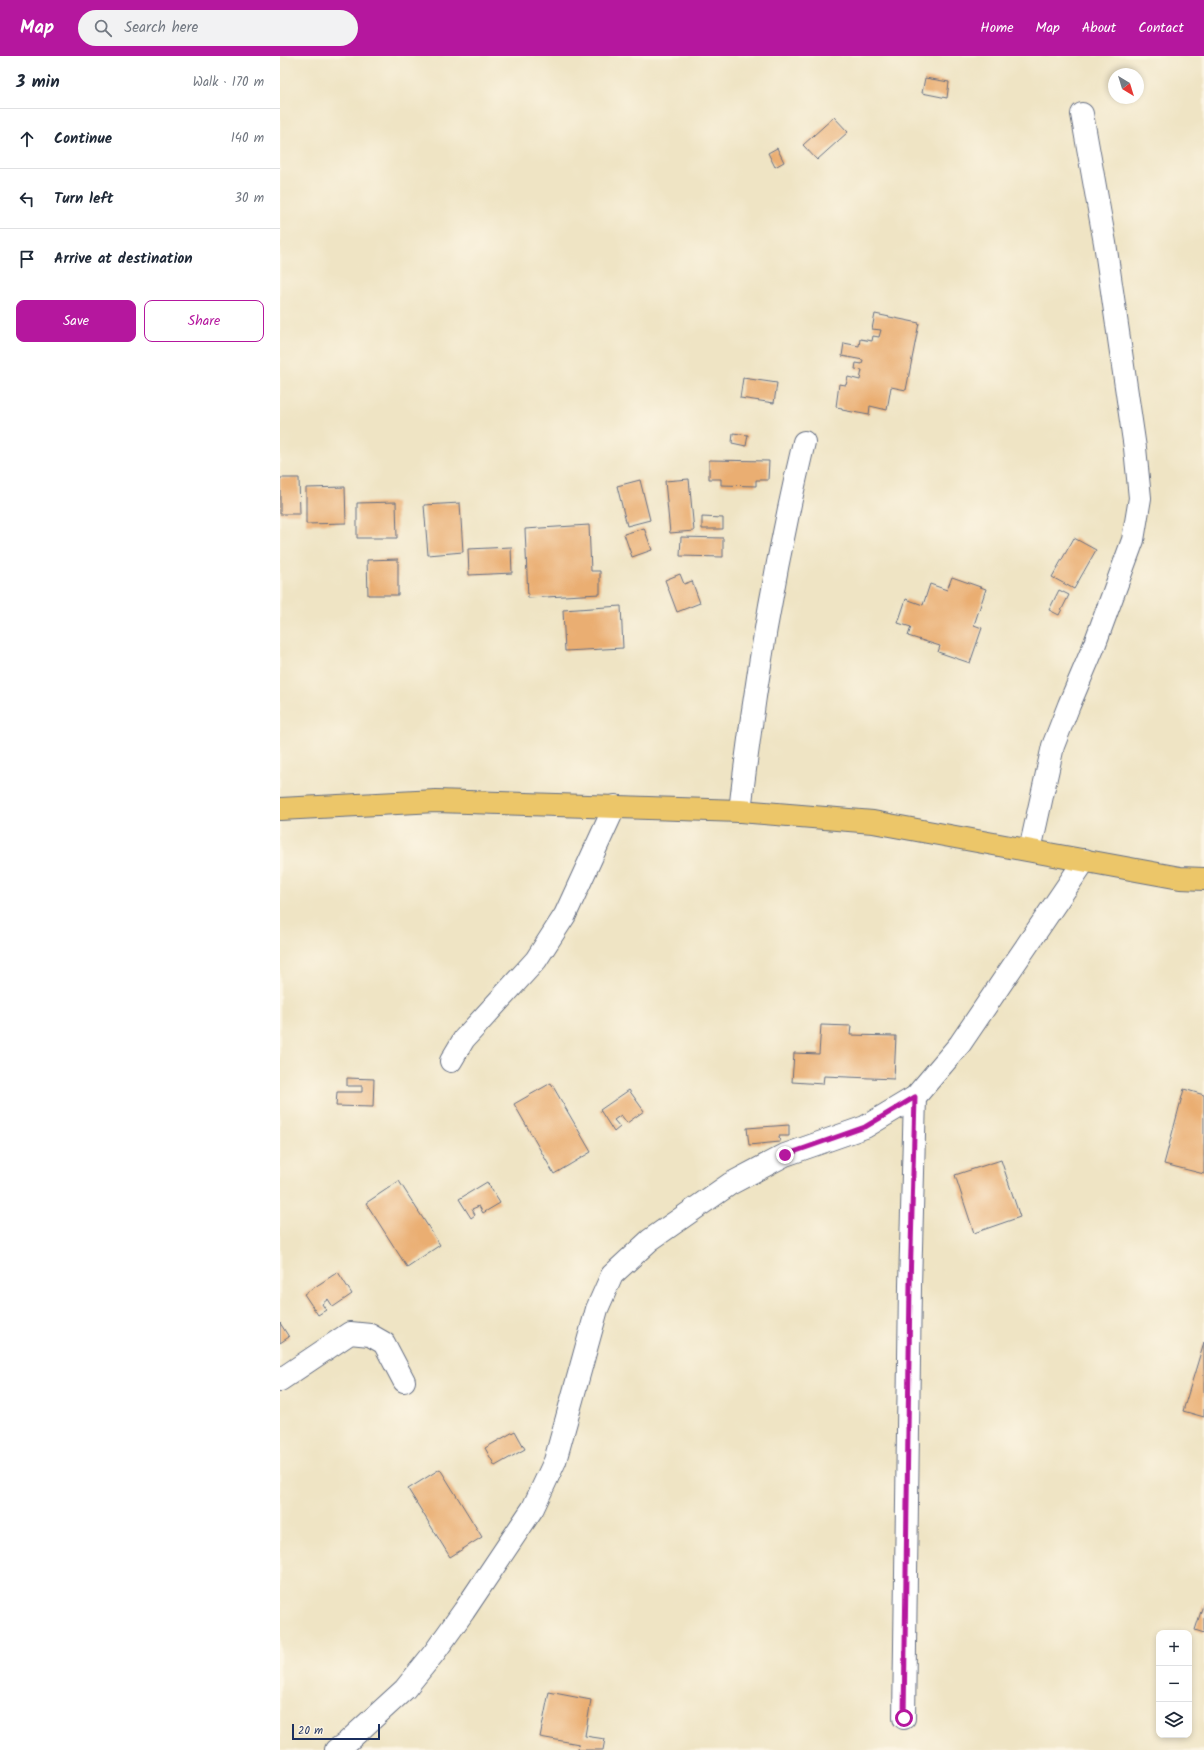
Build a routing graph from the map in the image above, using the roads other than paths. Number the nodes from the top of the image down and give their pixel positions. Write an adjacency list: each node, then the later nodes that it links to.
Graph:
1 (1082, 114): 6 (street)
2 (804, 442): 5 (street)
3 (614, 806): 4 (highway); 5 (highway); 9 (street)
4 (280, 809)
5 (740, 811): 6 (highway)
6 (1030, 850): 7 (highway)
7 (1085, 860): 8 (highway); 10 (street)
8 (1204, 879)
9 (451, 1061)
10 (915, 1097): 13 (street); 14 (street)
11 (280, 1380): 12 (street)
12 (404, 1381)
13 (904, 1718)
14 (336, 1750)

